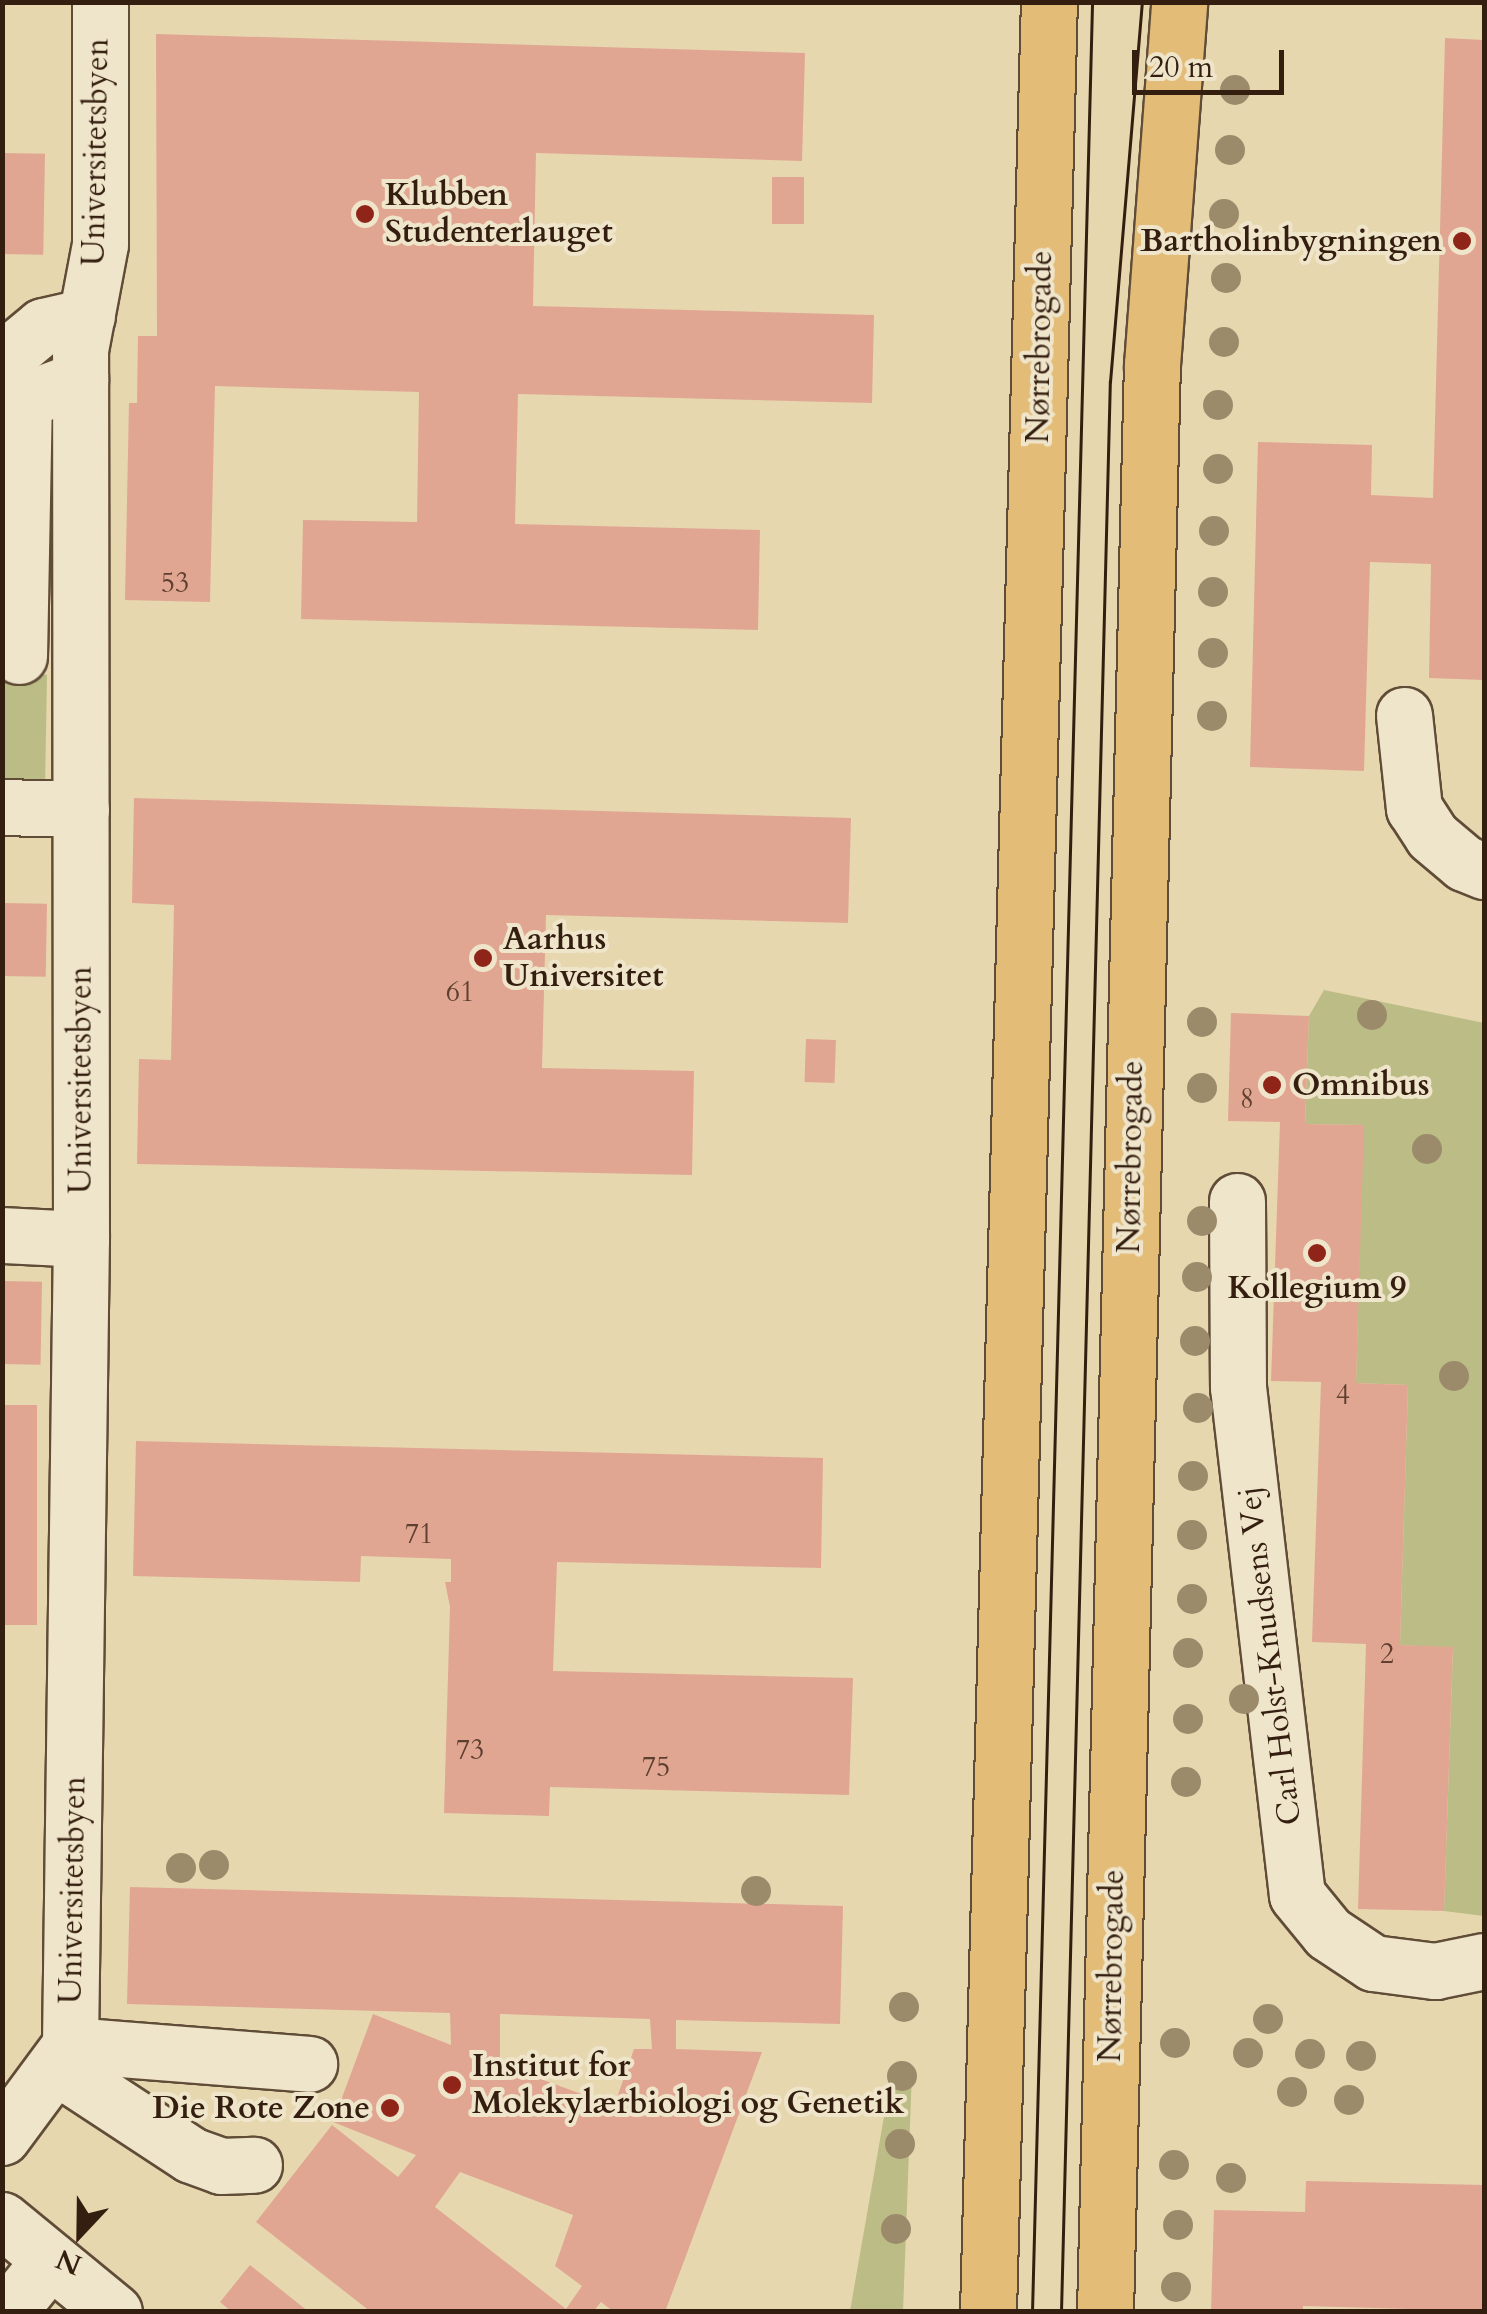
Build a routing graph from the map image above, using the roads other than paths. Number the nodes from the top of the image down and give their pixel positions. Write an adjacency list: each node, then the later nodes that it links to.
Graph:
1 (100, 2): 4 (street, Universitetsbyen)
2 (1048, 2): 24 (main road, Nørrebrogade)
3 (1179, 2): 25 (main road, Nørrebrogade)
4 (86, 316): 5 (street); 6 (street, Universitetsbyen)
5 (2, 360)
6 (80, 379): 7 (street); 10 (street, Universitetsbyen)
7 (19, 656)
8 (1404, 715): 11 (street)
9 (2, 807): 10 (street)
10 (81, 810): 14 (street, Universitetsbyen)
11 (1484, 871)
12 (1237, 1201): 15 (street, Carl Holst-Knudsens Vej)
13 (2, 1235): 14 (street)
14 (81, 1239): 16 (street, Universitetsbyen)
15 (1484, 1961)
16 (64, 2056): 17 (street); 18 (street); 19 (street)
17 (309, 2064)
18 (2, 2137)
19 (254, 2165)
20 (2, 2220): 21 (street)
21 (50, 2260): 22 (street); 23 (street)
22 (8, 2312)
23 (114, 2312)
24 (988, 2312)
25 (1105, 2312)

